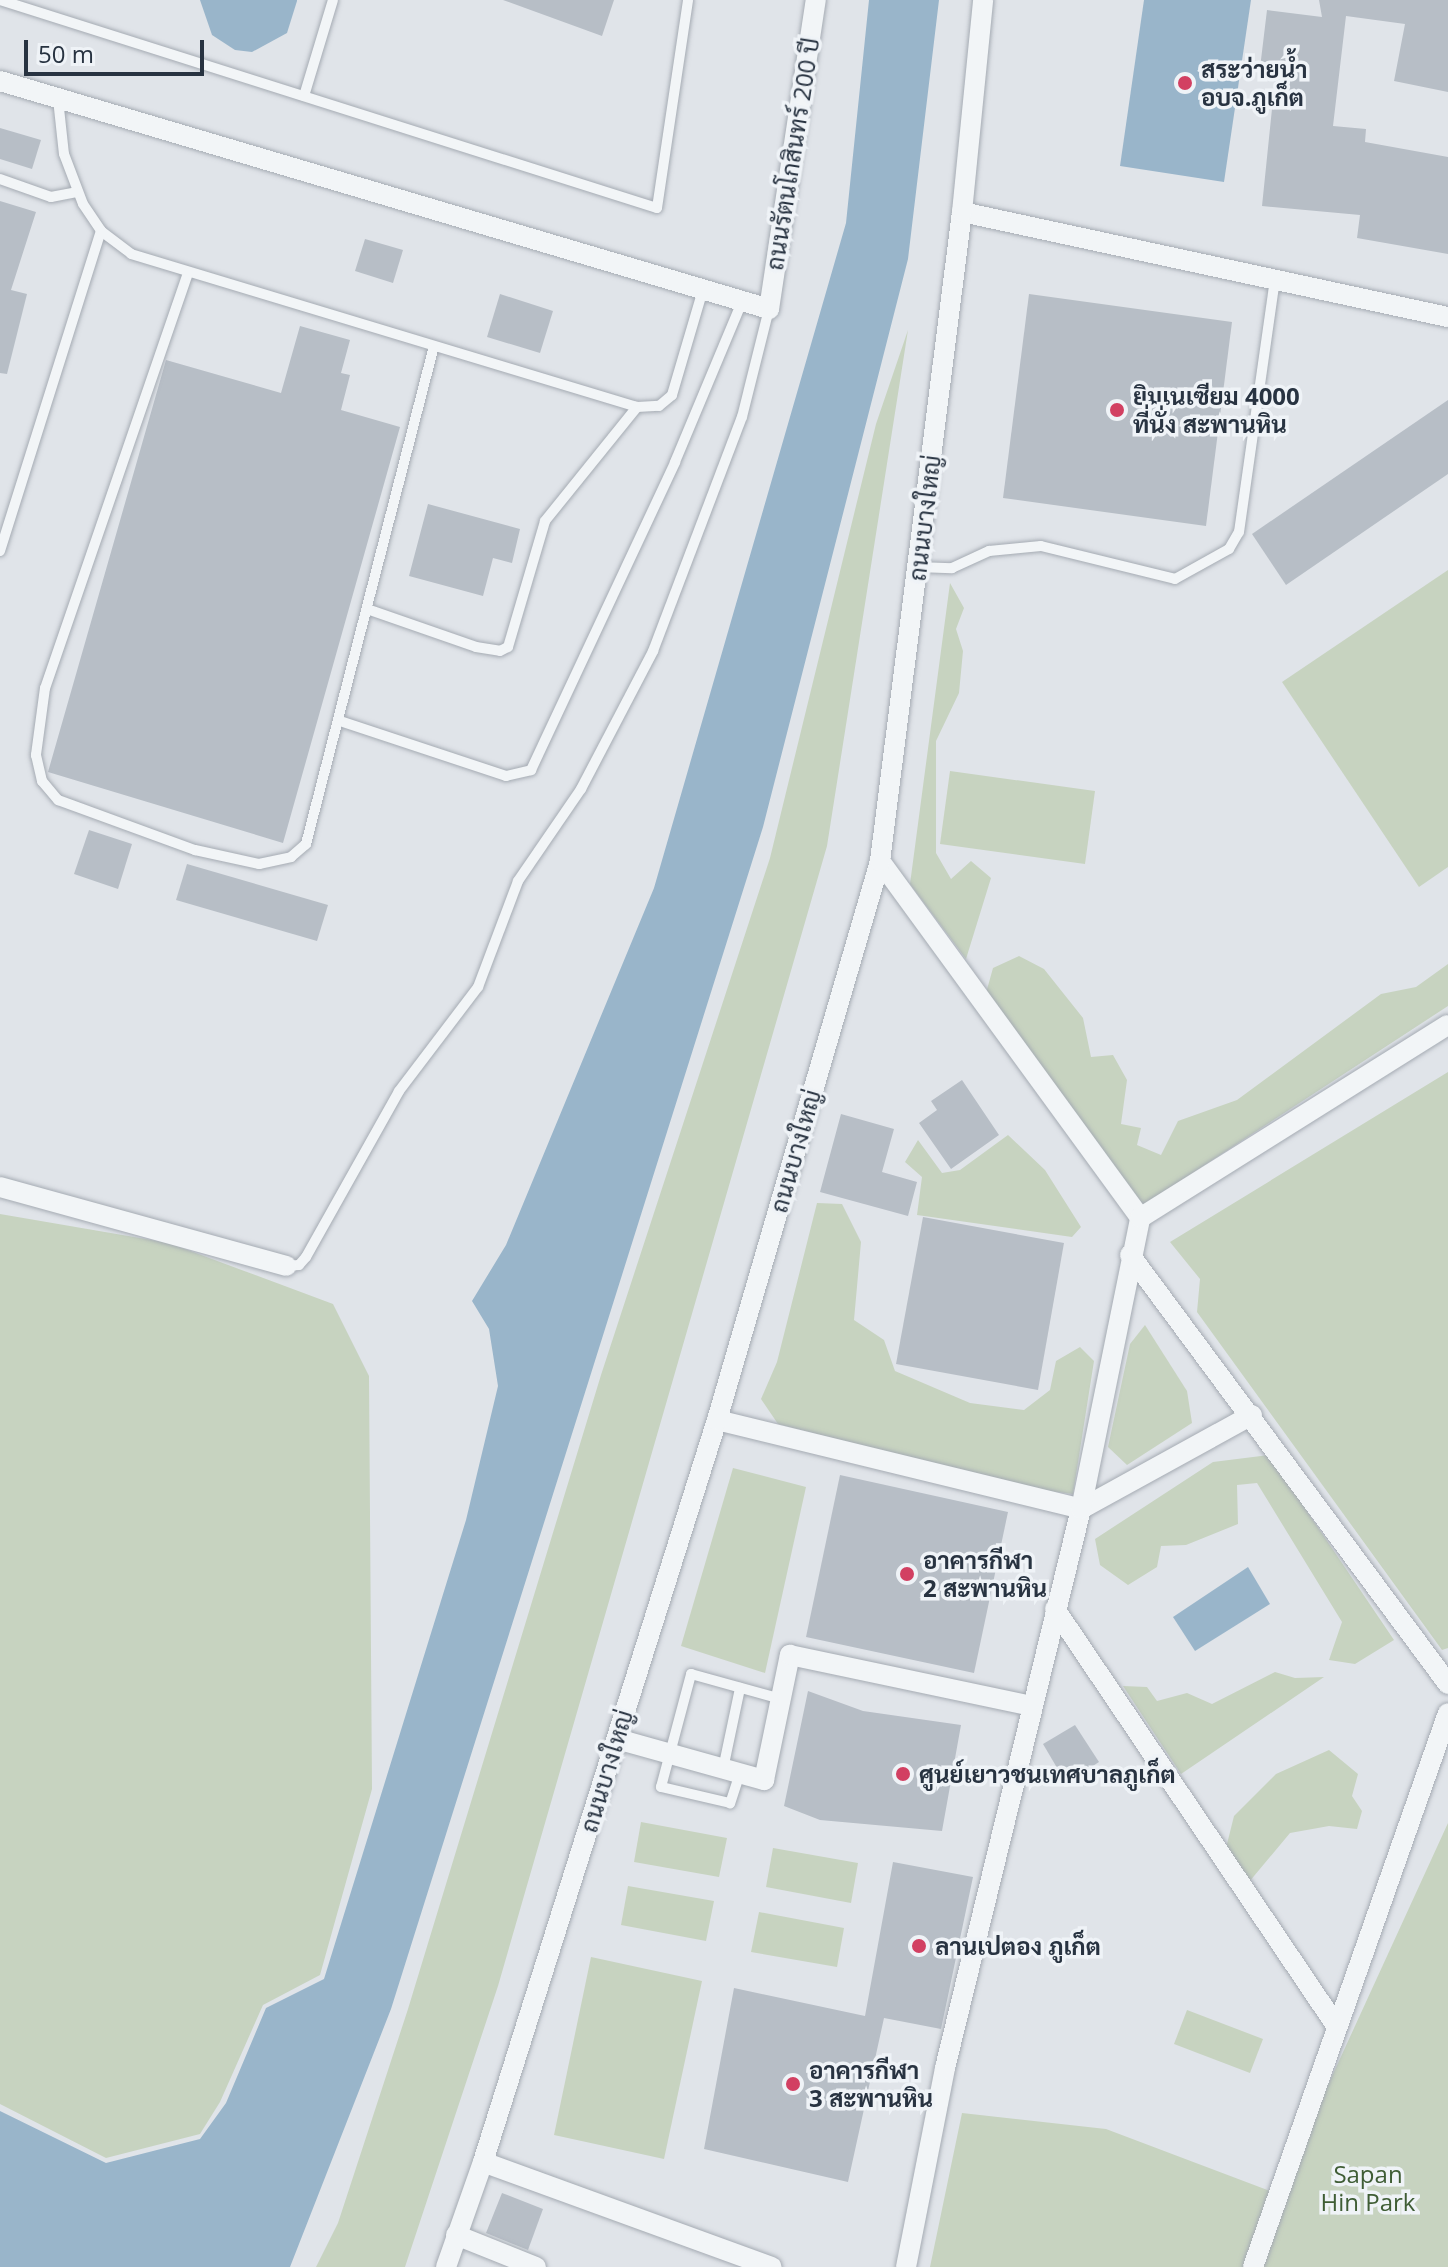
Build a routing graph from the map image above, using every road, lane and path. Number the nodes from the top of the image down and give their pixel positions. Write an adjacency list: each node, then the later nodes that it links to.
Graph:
1 (0, 0): 7 (lane)
2 (333, 0): 7 (lane)
3 (688, 0): 7 (lane)
4 (816, 0): 17 (street, ถนนรัตนโกสินทร์ 200 ปี)
5 (983, 0): 11 (street, ถนนบางใหญ่)
6 (0, 81): 8 (street)
7 (304, 96)
8 (58, 99): 10 (lane); 15 (street)
9 (0, 179): 10 (lane)
10 (77, 192): 12 (lane)
11 (962, 212): 14 (street); 23 (street, ถนนบางใหญ่)
12 (101, 231): 13 (lane); 21 (lane)
13 (188, 273): 19 (lane); 25 (lane)
14 (1275, 279): 18 (street); 23 (lane)
15 (703, 290): 16 (street); 20 (lane)
16 (742, 302): 17 (street); 25 (lane)
17 (769, 309): 31 (lane)
18 (1448, 317)
19 (434, 346): 20 (lane); 24 (lane)
20 (637, 407): 24 (lane)
21 (3, 539): 22 (lane)
22 (0, 551)
23 (917, 567): 26 (street, ถนนบางใหญ่)
24 (367, 609): 25 (lane)
25 (340, 721)
26 (880, 861): 29 (street); 33 (street, ถนนบางใหญ่)
27 (1448, 1025): 29 (street)
28 (0, 1187): 31 (street)
29 (1140, 1218): 30 (street)
30 (1130, 1255): 32 (street); 34 (street)
31 (286, 1266)
32 (1252, 1415): 34 (street); 36 (street)
33 (717, 1420): 34 (street); 41 (street, ถนนบางใหญ่)
34 (1081, 1509): 35 (street)
35 (1055, 1609): 39 (street); 44 (street)
36 (1448, 1684)
37 (740, 1688): 38 (lane); 42 (lane); 43 (lane)
38 (781, 1699): 39 (street); 43 (street)
39 (1032, 1706): 50 (street)
40 (1448, 1713): 44 (street)
41 (617, 1739): 42 (street); 45 (street, ถนนบางใหญ่)
42 (669, 1753): 43 (street); 43 (lane)
43 (732, 1771)
44 (1335, 2024): 51 (street)
45 (483, 2162): 46 (street, ถนนบางใหญ่); 49 (street)
46 (456, 2235): 47 (street, ถนนบางใหญ่); 48 (street)
47 (446, 2267)
48 (536, 2267)
49 (771, 2267)
50 (906, 2267)
51 (1253, 2267)

